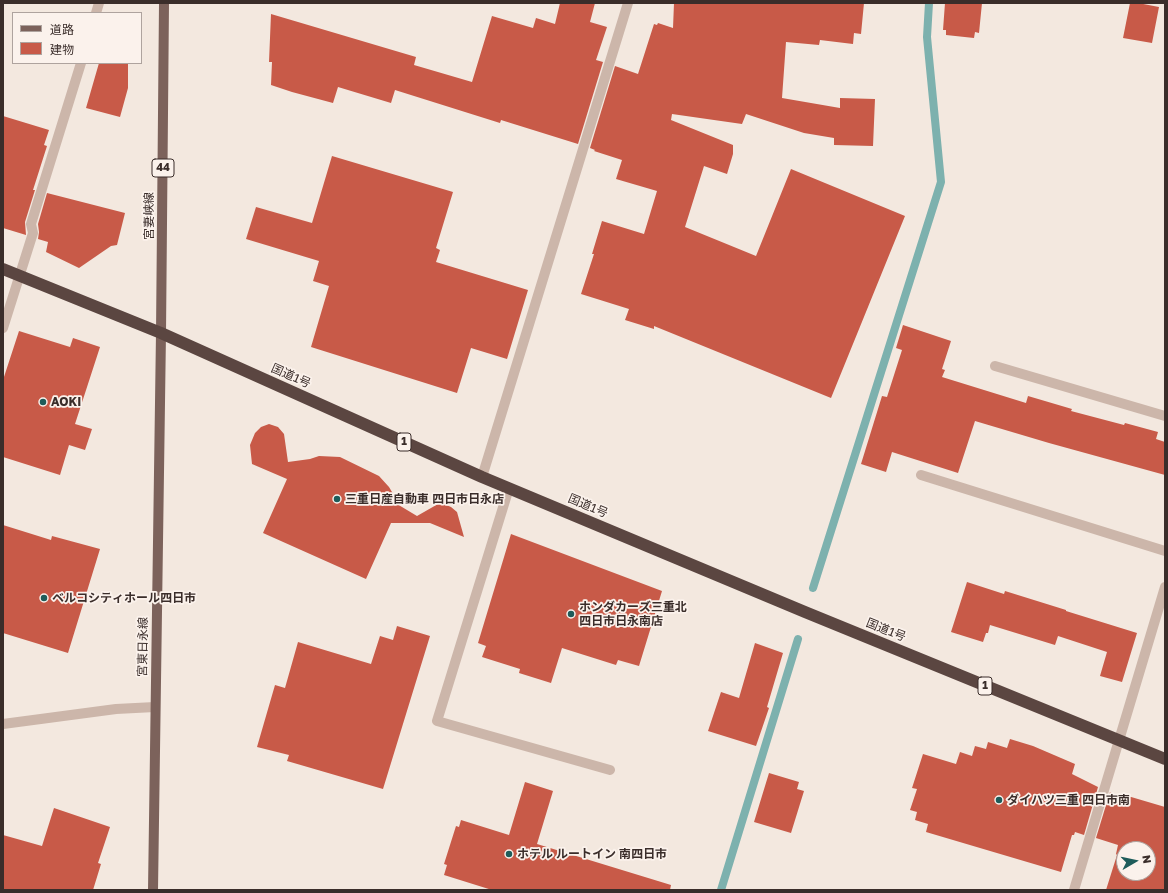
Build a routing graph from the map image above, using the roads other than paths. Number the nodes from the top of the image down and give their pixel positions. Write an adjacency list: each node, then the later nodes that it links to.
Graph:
1 (164, 3): 7 (main road, 宮妻峡線 / 44)
2 (628, 3): 11 (street)
3 (81, 64): 5 (street)
4 (3, 269): 5 (highway, 国道1号 / 1)
5 (19, 276): 6 (street); 7 (highway, 国道1号 / 1)
6 (3, 328)
7 (161, 333): 11 (highway, 国道1号 / 1); 15 (main road, 宮東日永線)
8 (995, 366): 9 (street)
9 (1165, 416)
10 (921, 475): 13 (street)
11 (482, 477): 12 (highway, 国道1号 / 1)
12 (508, 488): 17 (highway, 国道1号 / 1); 19 (street)
13 (1165, 551)
14 (1165, 587): 17 (street)
15 (155, 707): 16 (street); 20 (main road, 宮東日永線)
16 (3, 724)
17 (1119, 740): 18 (highway, 国道1号 / 1); 21 (street)
18 (1165, 759)
19 (610, 770)
20 (154, 890)
21 (1074, 890)

